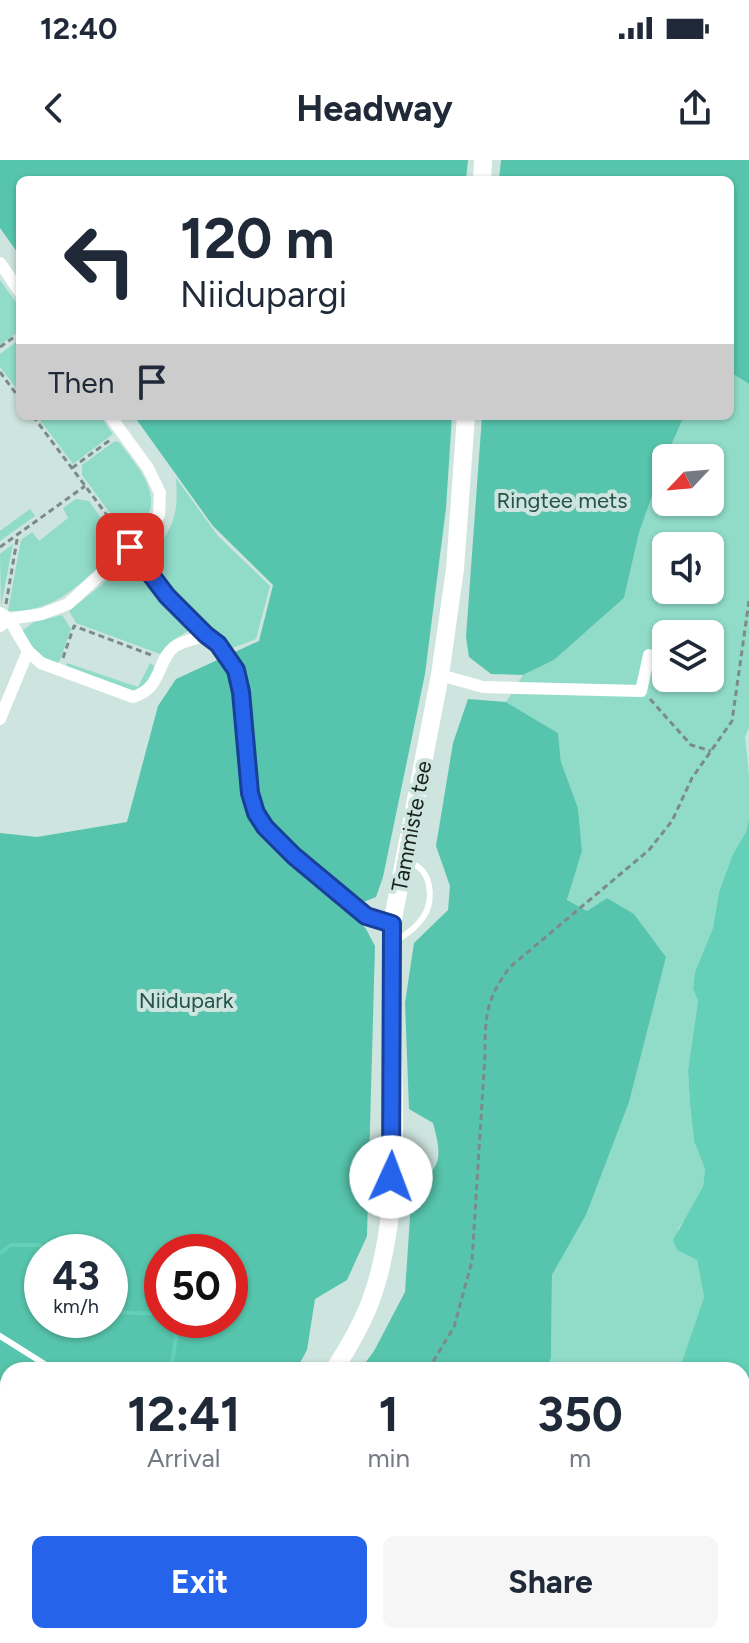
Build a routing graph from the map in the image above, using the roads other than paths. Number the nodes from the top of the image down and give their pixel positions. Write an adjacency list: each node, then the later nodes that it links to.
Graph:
1 (0, 263): 2 (street)
2 (16, 286)
3 (113, 420): 5 (street)
4 (466, 420): 10 (main road, Tammiste tee)
5 (130, 547): 6 (street); 7 (street)
6 (3, 619): 8 (street)
7 (206, 635): 8 (street); 13 (street)
8 (28, 651): 11 (street)
9 (649, 655): 10 (street)
10 (440, 675): 12 (main road, Tammiste tee)
11 (0, 719)
12 (404, 863): 13 (main road, Tammiste tee); 13 (lane)
13 (392, 933): 16 (main road, Tammiste tee)
14 (0, 1336): 15 (lane)
15 (41, 1362)
16 (339, 1362)

